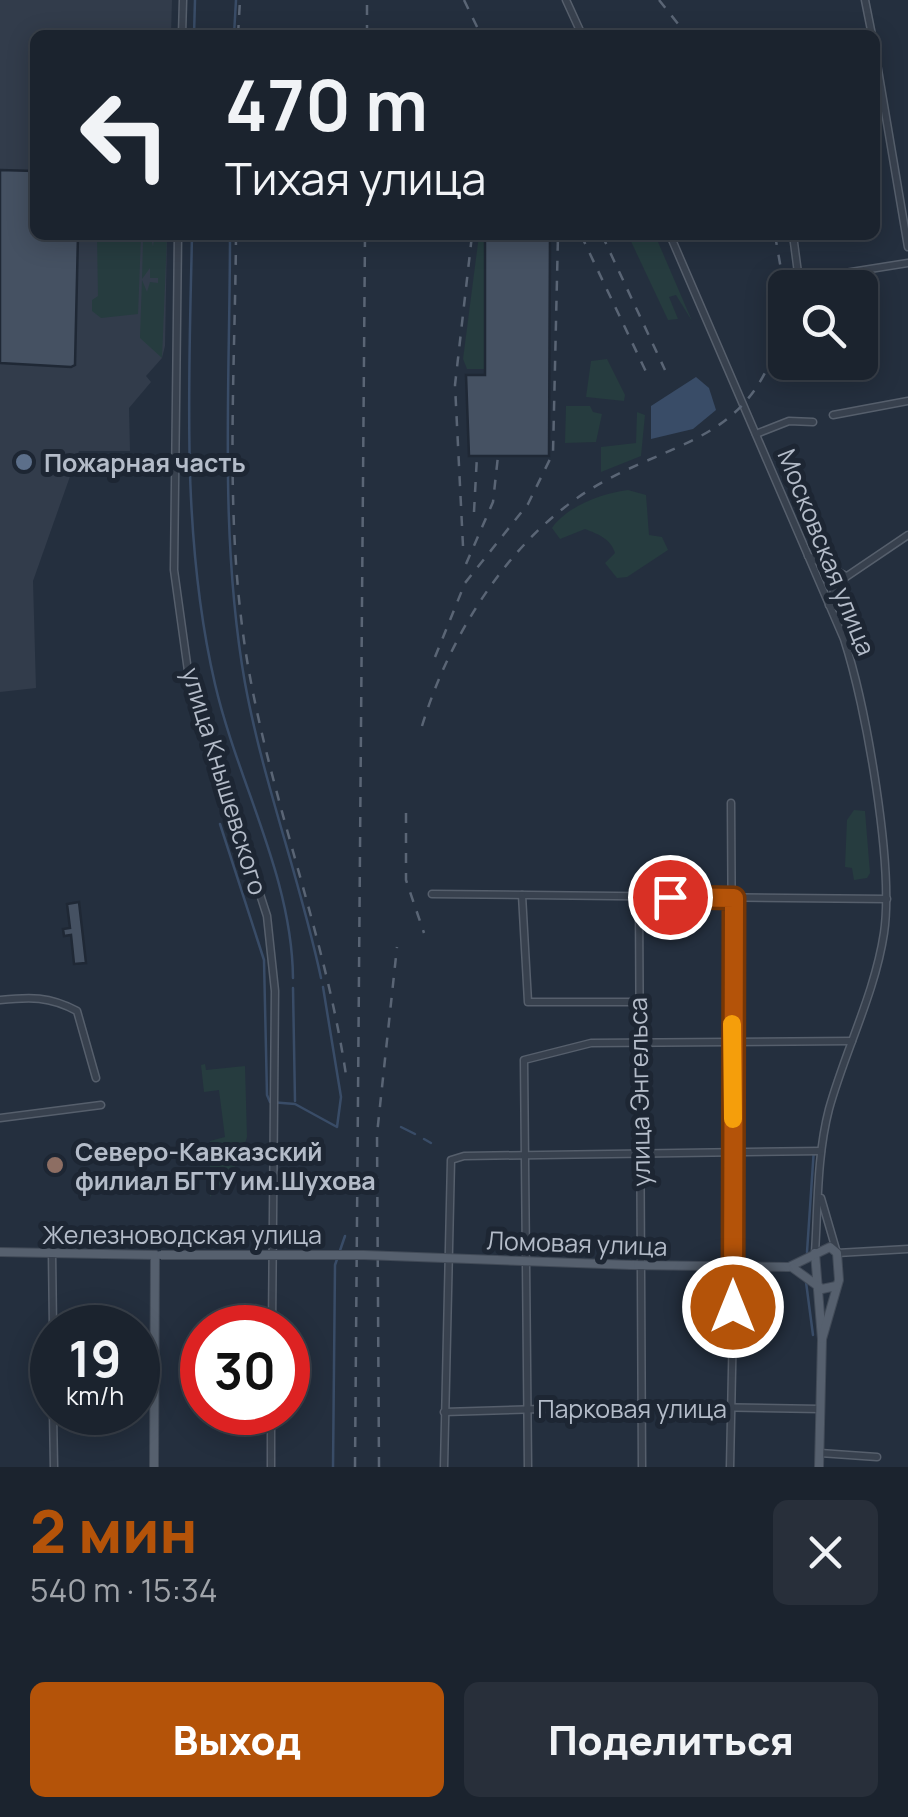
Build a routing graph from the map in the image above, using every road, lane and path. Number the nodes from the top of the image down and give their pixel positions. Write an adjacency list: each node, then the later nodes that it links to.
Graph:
1 (183, 0): 4 (street)
2 (566, 0): 5 (street)
3 (865, 0): 6 (street)
4 (182, 30)
5 (580, 30)
6 (871, 30)
7 (880, 82): 11 (street)
8 (178, 240): 57 (street, улица Кнышевского)
9 (672, 240): 18 (street, Московская улица)
10 (795, 240): 13 (street)
11 (908, 248)
12 (908, 263): 14 (street)
13 (798, 270)
14 (872, 270)
15 (908, 401): 16 (street)
16 (833, 415)
17 (813, 422): 18 (street)
18 (756, 434): 20 (street, Московская улица)
19 (908, 534): 23 (street)
20 (807, 555): 21 (street); 22 (street, Московская улица)
21 (828, 569): 22 (street); 23 (street)
22 (816, 576): 24 (street, Московская улица)
23 (846, 576): 24 (street)
24 (829, 606): 30 (street, Московская улица)
25 (731, 803): 29 (street)
26 (432, 894): 27 (street)
27 (522, 895): 28 (street); 32 (street)
28 (639, 896): 29 (street); 32 (street, улица Энгельса)
29 (734, 898): 30 (street); 33 (street)
30 (887, 899): 34 (street, Московская улица)
31 (0, 1000): 36 (street)
32 (638, 1002): 35 (street, улица Энгельса)
33 (732, 1041): 34 (street); 35 (street); 40 (street)
34 (852, 1042): 39 (street, Московская улица)
35 (641, 1045): 41 (street, улица Энгельса); 42 (street)
36 (96, 1078)
37 (101, 1105): 38 (street)
38 (0, 1118)
39 (821, 1151): 40 (street); 43 (street, Московская улица)
40 (734, 1152): 41 (street); 53 (street)
41 (641, 1154): 42 (street); 51 (street, улица Энгельса)
42 (525, 1155): 62 (street); 63 (street)
43 (819, 1192): 47 (street, Московская улица); 48 (street, Московская улица)
44 (908, 1250): 48 (street)
45 (0, 1252): 46 (main road, Железноводская улица)
46 (52, 1252): 49 (main road, Железноводская улица); 56 (street)
47 (815, 1253): 48 (main road); 52 (main road); 54 (main road, Московская улица)
48 (838, 1253): 55 (main road, Московская улица)
49 (158, 1255): 50 (main road, Железноводская улица, bridge); 69 (main road)
50 (364, 1255): 51 (main road, Ломовая улица, bridge)
51 (635, 1265): 53 (main road, Ломовая улица); 59 (street, улица Энгельса)
52 (789, 1266): 53 (main road, Ломовая улица); 54 (main road)
53 (734, 1267): 60 (street)
54 (816, 1284): 55 (main road); 58 (main road, Московская улица)
55 (837, 1285): 58 (main road, Московская улица)
56 (53, 1305)
57 (272, 1305)
58 (822, 1339): 61 (main road, Московская улица)
59 (642, 1406): 60 (street, Парковая улица); 62 (street, Парковая улица); 73 (street, улица Энгельса)
60 (731, 1407): 61 (street, Парковая улица); 74 (street)
61 (820, 1408): 66 (main road, Московская улица)
62 (528, 1409): 63 (street, Парковая улица); 72 (street)
63 (444, 1412): 71 (street)
64 (53, 1435): 68 (street)
65 (271, 1435): 70 (street)
66 (820, 1452): 67 (street); 75 (main road, Московская улица)
67 (877, 1457)
68 (54, 1467)
69 (154, 1467)
70 (271, 1467)
71 (444, 1467)
72 (528, 1467)
73 (642, 1467)
74 (730, 1467)
75 (819, 1467)

